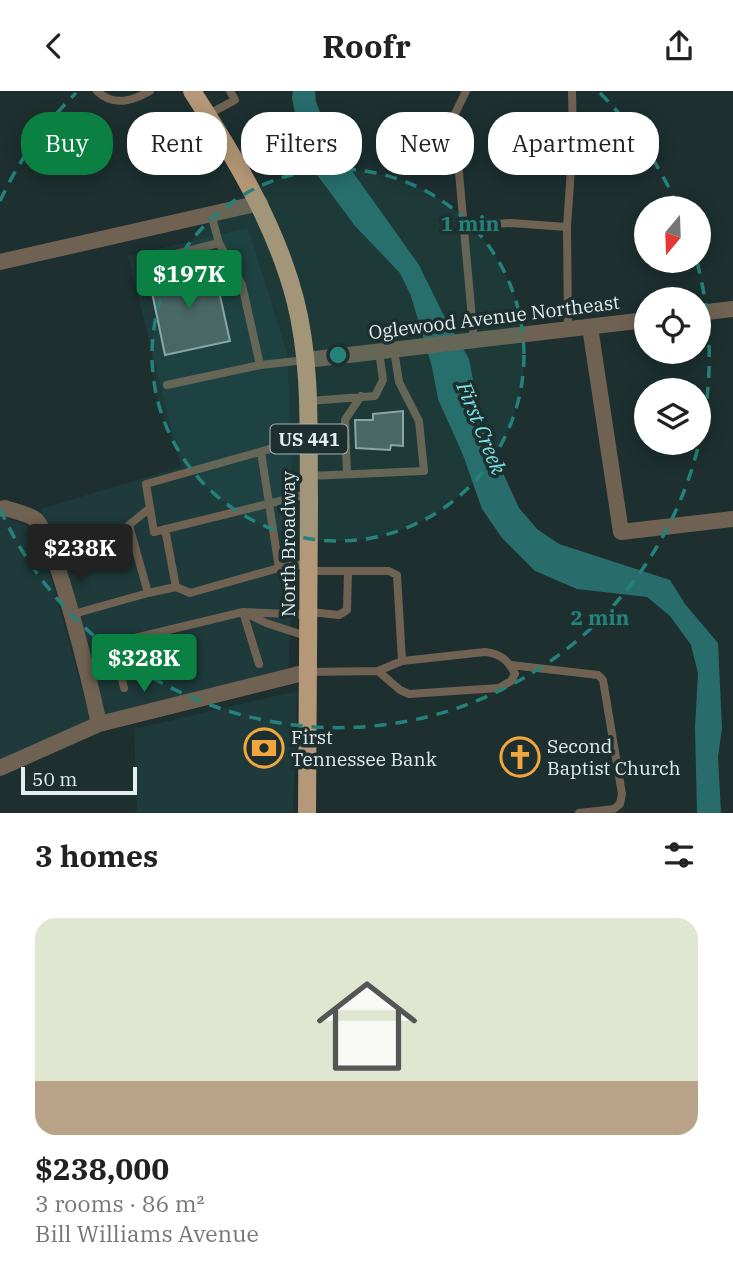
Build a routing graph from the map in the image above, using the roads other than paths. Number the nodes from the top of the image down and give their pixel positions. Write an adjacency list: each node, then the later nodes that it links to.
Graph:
1 (97, 91): 2 (lane)
2 (150, 91)
3 (192, 91): 7 (main road, North Broadway / US 441)
4 (230, 91): 8 (lane)
5 (466, 91): 12 (lane)
6 (572, 91): 13 (lane)
7 (206, 112)
8 (211, 112)
9 (227, 148): 10 (main road, North Broadway / US 441)
10 (260, 203): 11 (street); 24 (main road, North Broadway / US 441)
11 (211, 214): 14 (lane); 16 (street)
12 (463, 226): 13 (lane); 22 (lane)
13 (568, 227): 21 (lane)
14 (219, 243): 15 (lane); 25 (lane)
15 (156, 259)
16 (0, 262)
17 (733, 309): 18 (street)
18 (711, 312)
19 (634, 322): 20 (street, Oglewood Avenue Northeast)
20 (590, 327): 21 (street, Oglewood Avenue Northeast); 36 (street)
21 (568, 329): 22 (street, Oglewood Avenue Northeast)
22 (470, 341): 23 (street, Oglewood Avenue Northeast)
23 (395, 350): 24 (street, Oglewood Avenue Northeast); 27 (lane); 31 (lane)
24 (306, 360): 25 (lane); 28 (main road, North Broadway / US 441)
25 (260, 365): 26 (lane)
26 (167, 385)
27 (361, 396): 28 (lane); 31 (lane)
28 (308, 401): 29 (main road, North Broadway / US 441)
29 (309, 438): 30 (lane); 32 (main road, North Broadway / US 441)
30 (261, 452): 33 (lane); 34 (lane)
31 (347, 474): 32 (lane)
32 (309, 485): 33 (lane); 38 (main road, North Broadway / US 441)
33 (268, 504): 37 (lane); 39 (lane)
34 (150, 508): 37 (lane); 42 (lane)
35 (0, 509): 45 (street)
36 (733, 519)
37 (164, 529): 41 (lane)
38 (309, 567): 39 (lane); 40 (lane); 44 (main road, North Broadway / US 441)
39 (279, 568): 41 (lane)
40 (348, 571): 44 (lane); 47 (lane)
41 (176, 587): 42 (lane)
42 (148, 593): 45 (lane)
43 (243, 612): 44 (lane); 46 (lane); 48 (lane); 52 (lane)
44 (310, 613): 46 (main road, North Broadway / US 441)
45 (70, 615): 53 (street)
46 (309, 637): 51 (main road, North Broadway / US 441)
47 (402, 661): 49 (lane); 50 (lane)
48 (259, 664)
49 (511, 665): 50 (lane); 56 (lane)
50 (378, 671): 51 (lane)
51 (307, 672): 53 (street); 55 (main road, North Broadway / US 441)
52 (124, 688)
53 (99, 724): 54 (street)
54 (0, 768)
55 (307, 813)
56 (579, 813)

